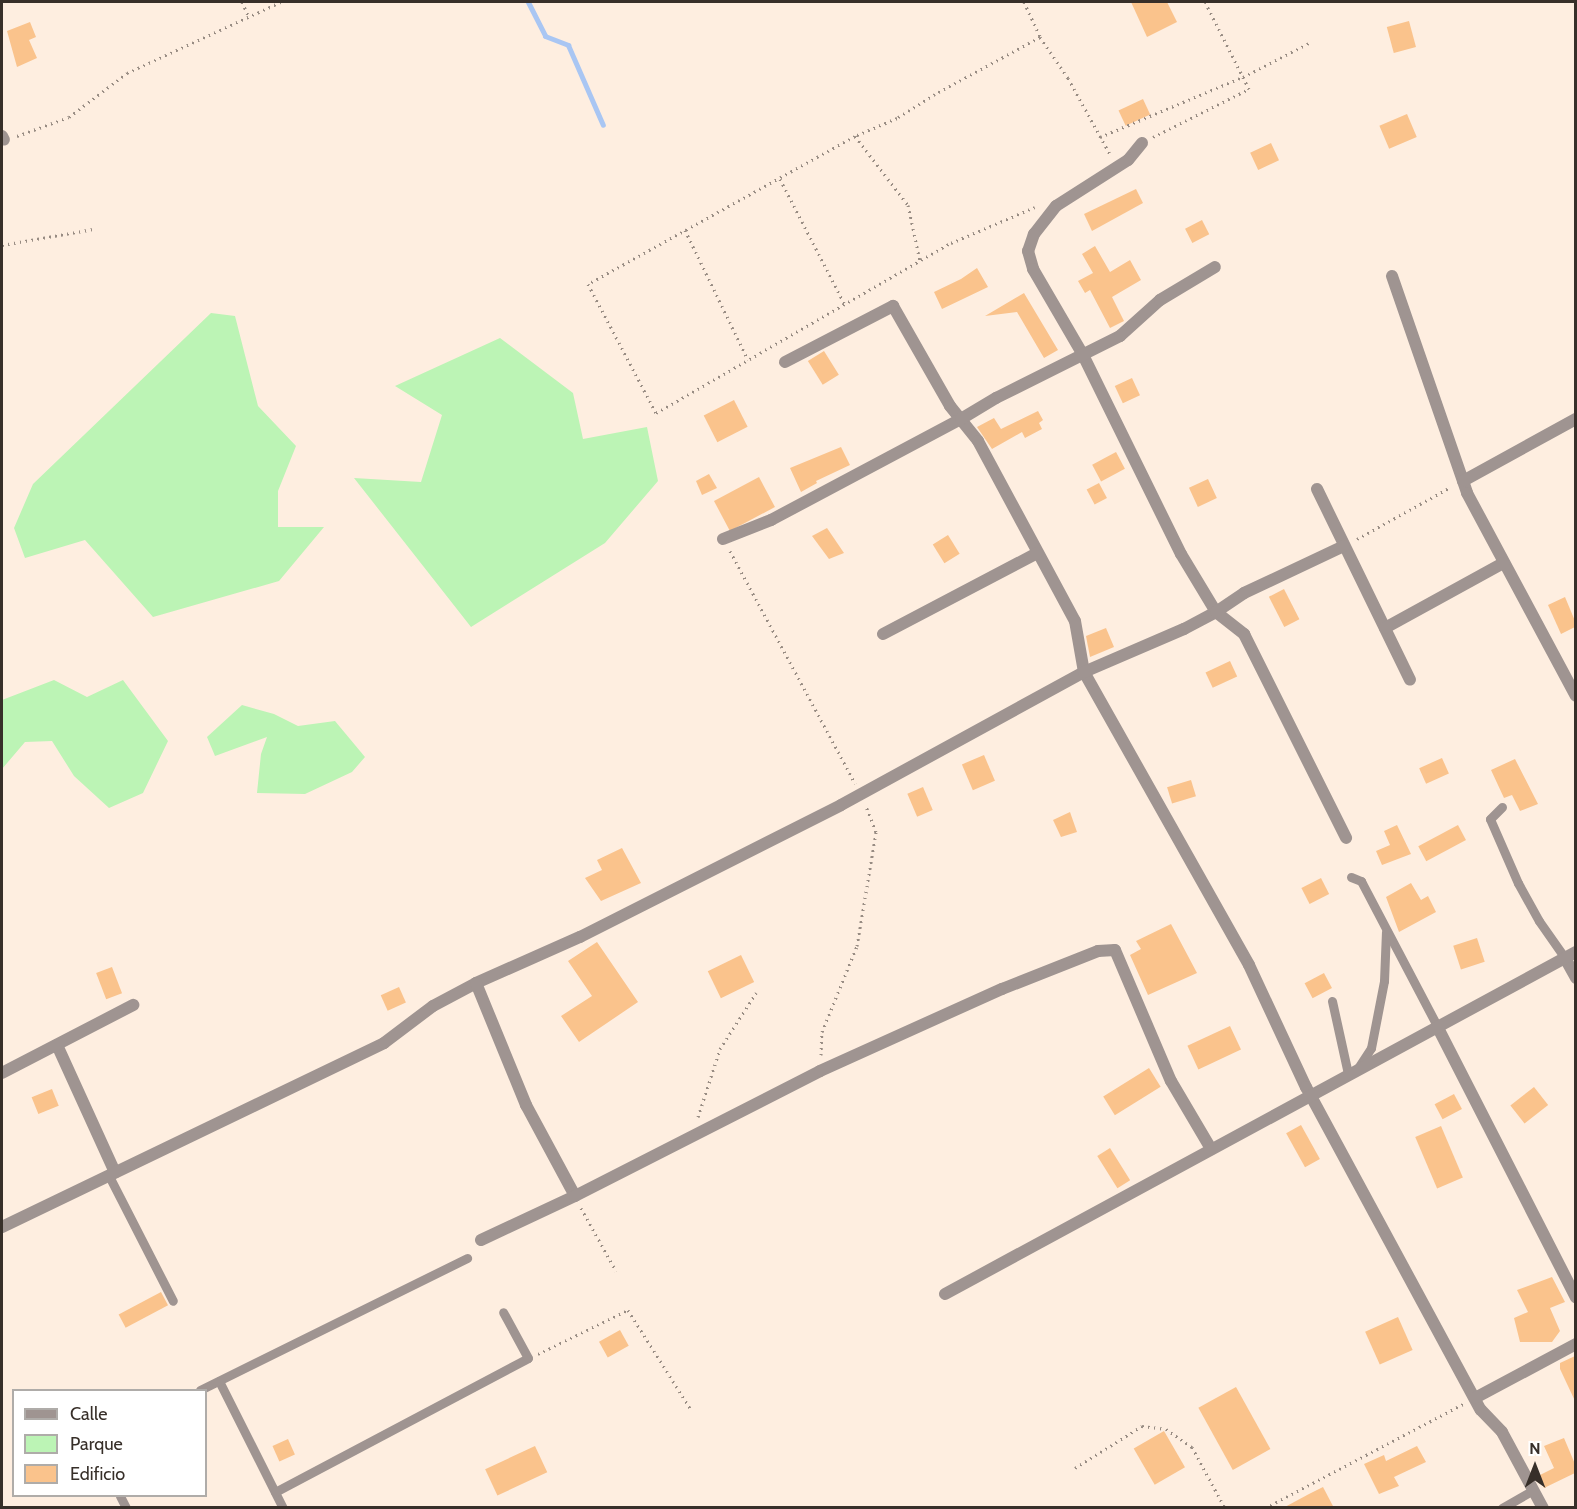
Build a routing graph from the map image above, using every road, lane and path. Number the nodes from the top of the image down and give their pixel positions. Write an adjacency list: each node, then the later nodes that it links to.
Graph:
1 (242, 2): 5 (path)
2 (281, 2): 5 (path)
3 (1024, 2): 6 (path)
4 (1205, 2): 8 (path)
5 (248, 15): 11 (path)
6 (1040, 36): 9 (path); 10 (path)
7 (1311, 42): 8 (path)
8 (1243, 77): 10 (path); 12 (path)
9 (855, 136): 14 (path); 19 (path)
10 (1100, 137): 13 (path)
11 (3, 138)
12 (1142, 143): 23 (street)
13 (1106, 164)
14 (779, 178): 17 (path); 22 (path)
15 (1042, 203): 19 (path)
16 (94, 229): 18 (path)
17 (685, 230): 24 (path); 24 (path)
18 (2, 245)
19 (920, 261): 22 (path)
20 (1215, 267): 23 (street)
21 (1392, 276): 28 (street)
22 (844, 305): 24 (path)
23 (1083, 354): 26 (street); 34 (street)
24 (748, 360)
25 (785, 362): 26 (street)
26 (961, 419): 30 (street); 32 (street)
27 (1575, 419): 28 (street)
28 (1463, 481): 31 (path); 33 (street)
29 (1317, 489): 31 (street)
30 (723, 539)
31 (1344, 546): 34 (street); 35 (street)
32 (1037, 553): 36 (street); 37 (street)
33 (1503, 563): 35 (street); 39 (street)
34 (1216, 612): 37 (street); 41 (street)
35 (1385, 628): 38 (street)
36 (883, 634)
37 (1084, 672): 46 (street); 54 (street)
38 (1410, 680)
39 (1575, 696)
40 (1502, 807): 44 (lane)
41 (1346, 838)
42 (1351, 877): 43 (lane)
43 (1386, 931): 50 (lane); 52 (lane)
44 (1570, 955): 45 (street); 50 (street)
45 (1575, 978)
46 (476, 983): 57 (street); 58 (street)
47 (756, 993): 55 (path)
48 (1332, 1001): 52 (lane)
49 (133, 1005): 51 (street)
50 (1437, 1026): 52 (street); 64 (street)
51 (57, 1044): 53 (street); 57 (street)
52 (1353, 1071): 54 (street)
53 (2, 1073)
54 (1311, 1094): 56 (street); 71 (street)
55 (692, 1136): 56 (street); 58 (street)
56 (1211, 1149): 63 (street)
57 (112, 1174): 59 (street); 65 (lane)
58 (575, 1196): 60 (street); 62 (path)
59 (2, 1227)
60 (481, 1240)
61 (467, 1258): 69 (lane)
62 (616, 1271)
63 (945, 1294)
64 (1575, 1298)
65 (173, 1301)
66 (503, 1312): 68 (lane)
67 (1575, 1344): 71 (street)
68 (528, 1358): 72 (path); 75 (lane)
69 (219, 1381): 70 (lane); 75 (lane)
70 (202, 1389)
71 (1475, 1398): 74 (street); 78 (path)
72 (690, 1408)
73 (1075, 1468): 77 (path)
74 (1533, 1490): 79 (lane); 80 (street)
75 (275, 1492): 76 (lane)
76 (283, 1508)
77 (1225, 1508)
78 (1265, 1508)
79 (1502, 1508)
80 (1543, 1508)

